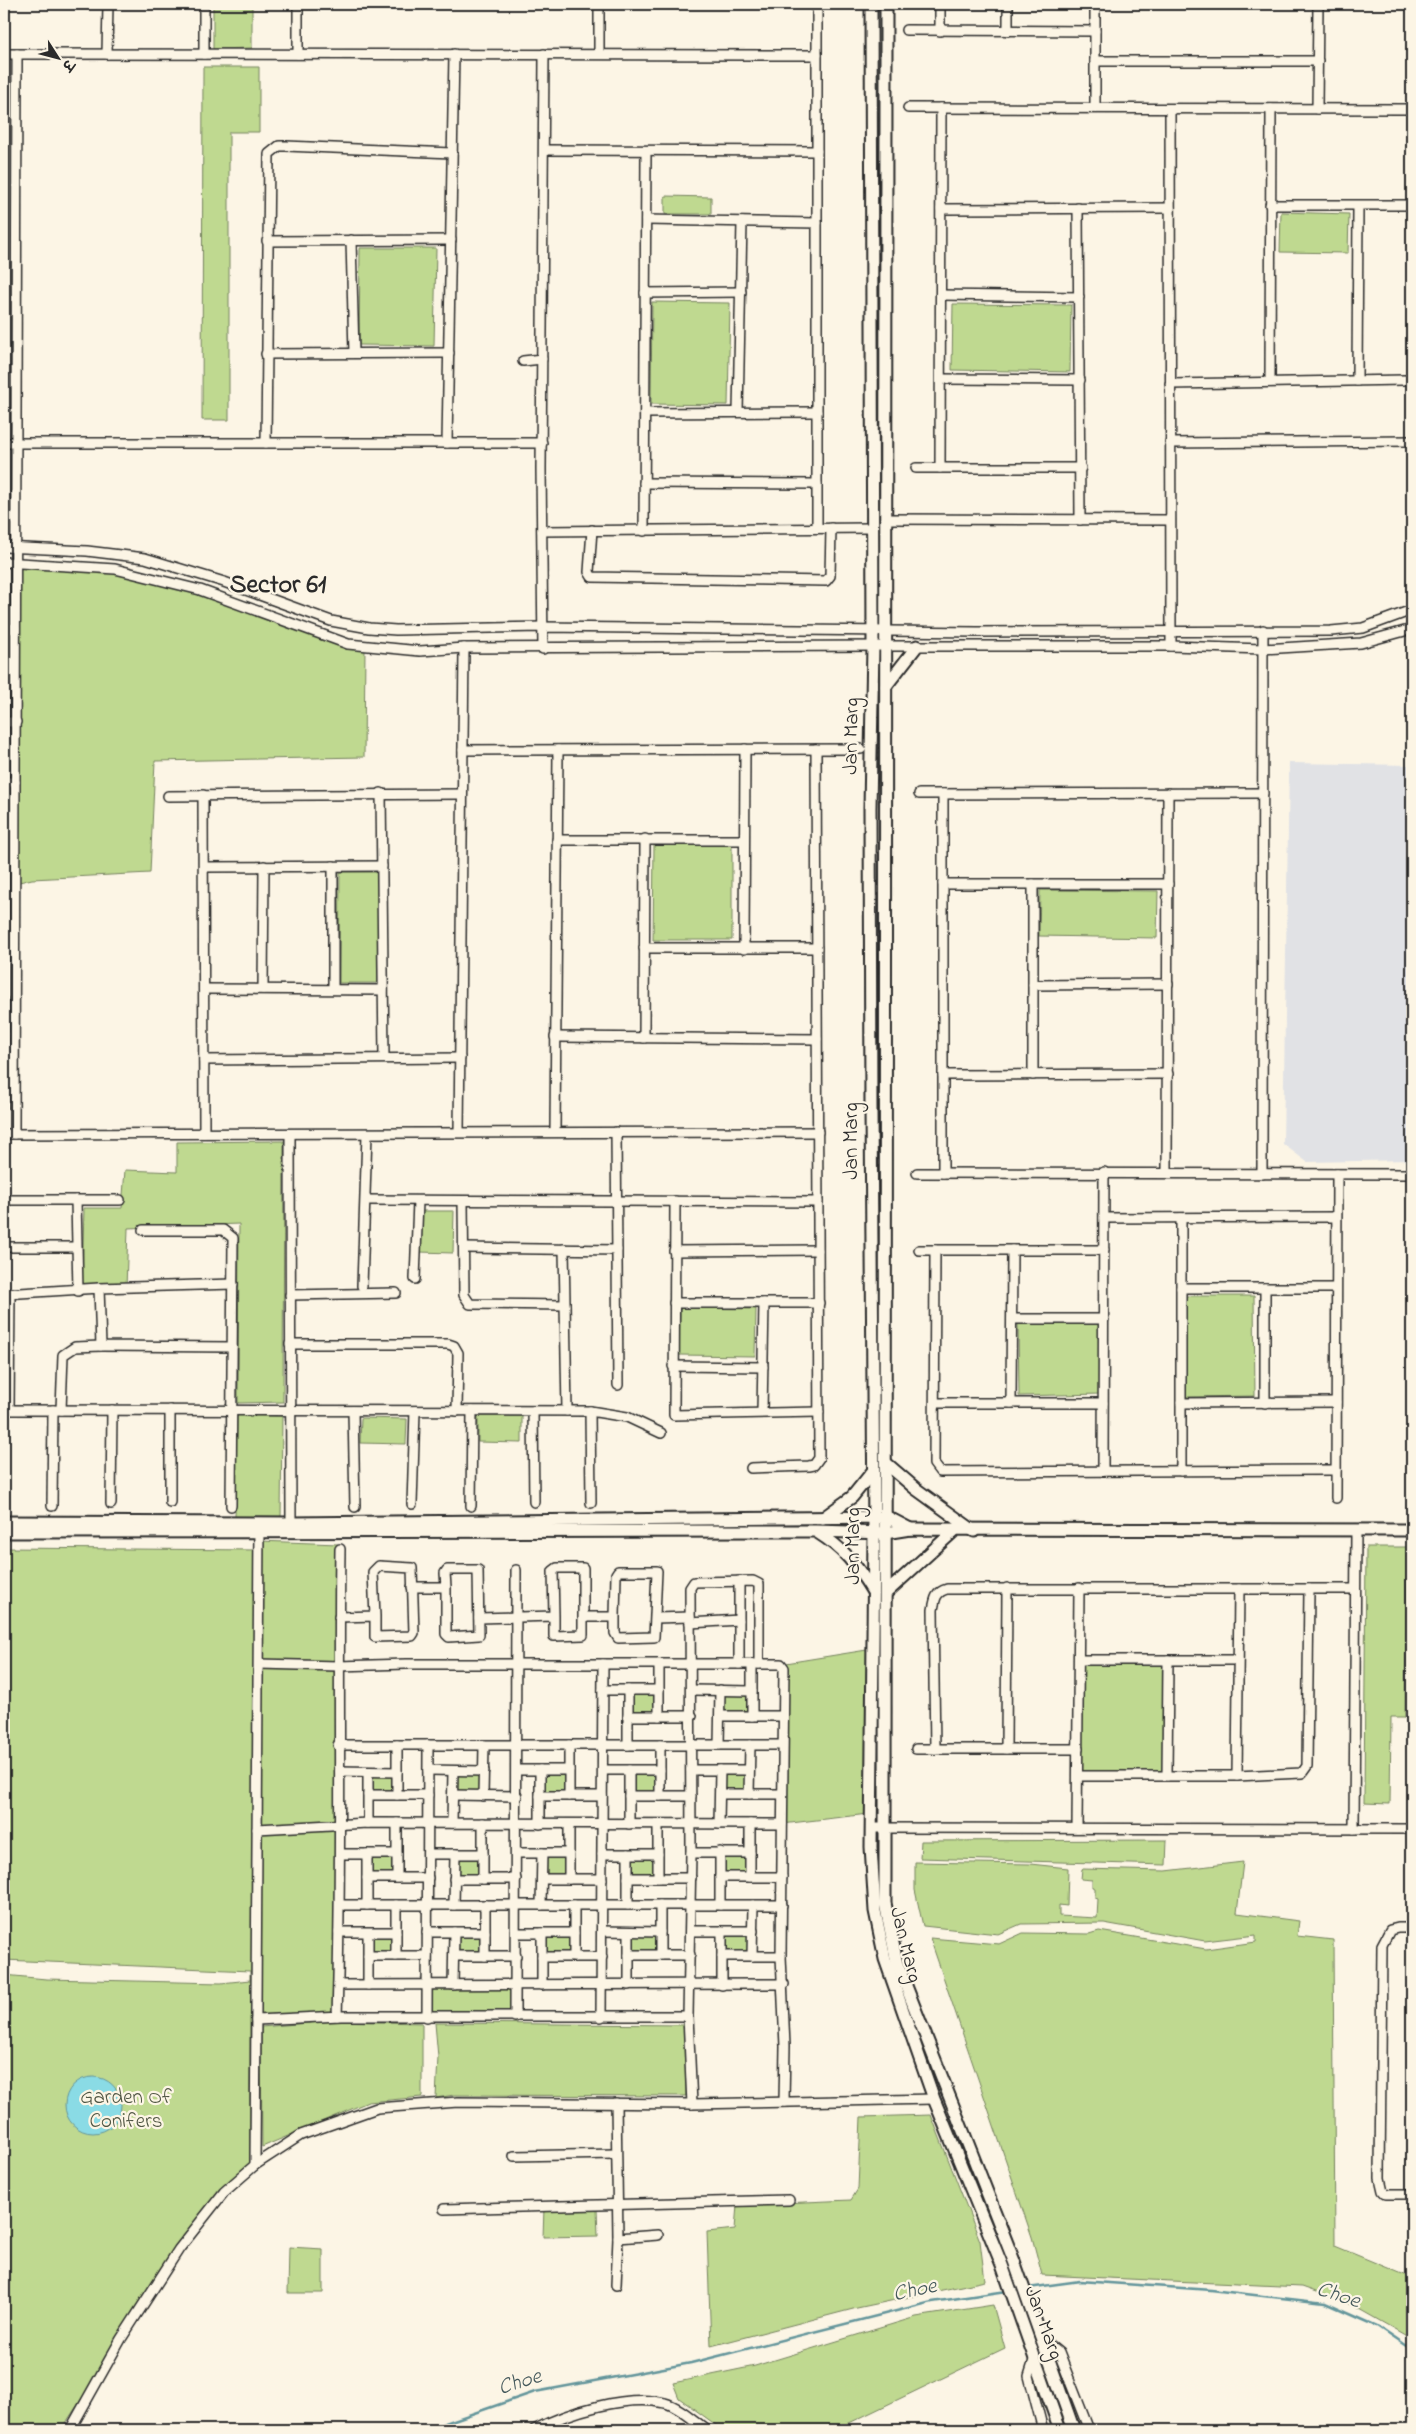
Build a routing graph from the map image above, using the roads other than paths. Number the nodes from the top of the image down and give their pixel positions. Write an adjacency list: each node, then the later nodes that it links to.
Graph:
1 (108, 4): 18 (street)
2 (204, 4): 19 (street)
3 (298, 4): 20 (street)
4 (599, 4): 23 (street)
5 (816, 4): 24 (street)
6 (871, 4): 85 (main road, Jan Marg)
7 (886, 4): 80 (main road)
8 (940, 4): 13 (street)
9 (1008, 4): 14 (street)
10 (1095, 4): 15 (street)
11 (1318, 4): 26 (street)
12 (906, 30): 13 (street)
13 (940, 31): 14 (street)
14 (1008, 31): 15 (street)
15 (1095, 31): 25 (street)
16 (4, 54): 17 (street)
17 (17, 54): 18 (street); 74 (street)
18 (107, 54): 19 (street)
19 (204, 54): 20 (street)
20 (298, 54): 21 (street)
21 (454, 54): 22 (street); 37 (street)
22 (544, 54): 23 (street); 34 (street)
23 (599, 54): 24 (street)
24 (816, 55): 36 (street)
25 (1095, 61): 26 (street); 29 (street)
26 (1318, 61): 32 (street)
27 (908, 108): 28 (street)
28 (941, 108): 29 (street); 41 (street)
29 (1095, 108): 30 (street)
30 (1170, 109): 31 (street); 43 (street)
31 (1271, 109): 32 (street); 39 (street)
32 (1317, 109): 33 (street)
33 (1412, 109)
34 (544, 150): 35 (street); 57 (street)
35 (646, 151): 36 (street); 44 (street)
36 (816, 151): 46 (street)
37 (452, 153): 48 (street); 49 (street)
38 (1405, 205): 40 (street)
39 (1270, 206): 40 (street); 63 (street)
40 (1358, 206): 62 (street)
41 (941, 208): 42 (street); 52 (street)
42 (1078, 208): 43 (street); 53 (street)
43 (1170, 208): 64 (street)
44 (646, 220): 45 (street); 51 (street)
45 (742, 222): 46 (street); 50 (street)
46 (816, 223): 66 (street)
47 (351, 240): 48 (street); 49 (street); 54 (street)
48 (451, 240): 55 (street)
49 (267, 241): 56 (street)
50 (741, 292): 51 (street); 65 (street)
51 (645, 293): 67 (street)
52 (941, 295): 53 (street); 59 (street)
53 (1079, 297): 60 (street)
54 (354, 353): 55 (street); 56 (street)
55 (449, 353): 72 (street)
56 (266, 354): 71 (street)
57 (542, 359): 58 (street); 73 (street)
58 (523, 361)
59 (940, 379): 60 (street); 76 (street)
60 (1080, 380): 77 (street)
61 (1405, 380): 62 (street)
62 (1357, 381): 63 (street)
63 (1270, 382): 64 (street)
64 (1170, 384): 69 (street)
65 (738, 412): 66 (street); 67 (street)
66 (817, 412): 79 (street)
67 (645, 413): 78 (street)
68 (1412, 441): 69 (street)
69 (1170, 442): 82 (street)
70 (4, 443): 74 (street)
71 (266, 443): 72 (street); 74 (street)
72 (447, 443): 73 (street)
73 (542, 443): 88 (street)
74 (16, 444): 90 (street)
75 (916, 468): 76 (street)
76 (940, 468): 77 (street)
77 (1081, 468): 81 (street)
78 (644, 483): 79 (street); 87 (street)
79 (817, 484): 83 (street)
80 (886, 519): 81 (street); 100 (main road)
81 (1080, 520): 82 (street)
82 (1170, 520): 101 (street)
83 (817, 528): 84 (street); 87 (street)
84 (831, 528): 85 (street); 86 (street)
85 (872, 528): 99 (main road, Jan Marg)
86 (592, 530): 87 (street); 88 (street)
87 (644, 530)
88 (542, 531): 96 (street)
89 (4, 547): 90 (street)
90 (16, 548): 92 (street); 93 (street)
91 (4, 562): 92 (street)
92 (16, 562): 95 (street); 98 (street)
93 (290, 607): 95 (street); 96 (street)
94 (1412, 610): 102 (street)
95 (284, 622): 108 (street)
96 (542, 627): 99 (street); 109 (street)
97 (4, 628): 98 (street)
98 (16, 629): 113 (street)
99 (872, 629): 100 (street); 104 (main road, Jan Marg)
100 (886, 630): 101 (street); 105 (main road)
101 (1171, 630): 102 (street); 107 (street)
102 (1263, 630): 110 (street)
103 (1412, 630): 110 (street)
104 (872, 646): 105 (street); 109 (street); 245 (main road, Jan Marg)
105 (886, 646): 106 (street); 111 (main road)
106 (917, 646): 107 (street); 111 (main road)
107 (1171, 646): 110 (street)
108 (464, 648): 109 (street); 117 (street)
109 (543, 649)
110 (1263, 649): 123 (street)
111 (886, 686): 242 (main road)
112 (4, 722): 113 (street)
113 (16, 722): 120 (street)
114 (745, 749): 115 (street); 118 (street); 131 (street)
115 (816, 749): 116 (street); 140 (street)
116 (862, 749)
117 (463, 750): 118 (street); 124 (street)
118 (558, 750): 130 (street)
119 (4, 782): 120 (street)
120 (15, 782): 163 (street)
121 (381, 793): 124 (street); 127 (street); 134 (street)
122 (1168, 793): 123 (street); 126 (street); 138 (street)
123 (1263, 793): 170 (street)
124 (462, 794): 152 (street)
125 (919, 794): 126 (street)
126 (943, 794): 136 (street)
127 (203, 795): 128 (street); 135 (street)
128 (168, 796)
129 (645, 839): 130 (street); 131 (street); 139 (street)
130 (557, 840): 148 (street)
131 (744, 840): 141 (street)
132 (264, 866): 133 (street); 135 (street); 145 (street)
133 (333, 866): 134 (street); 146 (street)
134 (382, 866): 147 (street)
135 (204, 867): 144 (street)
136 (943, 884): 137 (street); 155 (street)
137 (1034, 884): 138 (street); 142 (street)
138 (1168, 884): 143 (street)
139 (644, 948): 141 (street); 149 (street)
140 (817, 948): 141 (street); 150 (street)
141 (744, 949)
142 (1033, 984): 143 (street); 156 (street)
143 (1168, 984): 154 (street)
144 (204, 989): 145 (street); 153 (street)
145 (263, 989): 146 (street)
146 (333, 990): 147 (street)
147 (383, 990): 151 (street)
148 (555, 1037): 149 (street); 158 (street)
149 (644, 1038): 150 (street)
150 (817, 1039): 160 (street)
151 (384, 1058): 152 (street); 153 (street)
152 (460, 1058): 157 (street)
153 (204, 1060): 161 (street)
154 (1168, 1074): 156 (street); 167 (street)
155 (943, 1075): 156 (street); 169 (street)
156 (1033, 1075)
157 (459, 1132): 158 (street); 165 (street)
158 (554, 1132): 159 (street)
159 (616, 1132): 160 (street); 180 (street)
160 (818, 1132): 181 (street)
161 (204, 1133): 163 (street); 164 (street)
162 (4, 1134): 163 (street)
163 (14, 1134)
164 (290, 1134): 165 (street); 207 (street)
165 (367, 1134): 176 (street)
166 (1104, 1172): 167 (street); 169 (street); 182 (street)
167 (1167, 1172): 170 (street)
168 (917, 1173): 169 (street)
169 (943, 1173)
170 (1262, 1174): 171 (street)
171 (1336, 1174): 172 (street); 184 (street)
172 (1412, 1174)
173 (4, 1200): 174 (street)
174 (76, 1200): 175 (street); 187 (street)
175 (120, 1200)
176 (366, 1200): 177 (street); 199 (street)
177 (418, 1201): 178 (street); 197 (street)
178 (463, 1201): 180 (street); 188 (street)
179 (675, 1201): 180 (street); 181 (street); 196 (street)
180 (617, 1202): 190 (street)
181 (818, 1202): 191 (street)
182 (1104, 1218): 183 (street); 195 (street)
183 (1181, 1218): 184 (street); 201 (street)
184 (1336, 1218): 203 (street)
185 (143, 1230): 198 (street)
186 (4, 1246): 187 (street)
187 (76, 1247): 204 (street)
188 (464, 1248): 189 (street); 211 (street)
189 (564, 1249): 190 (street); 211 (street)
190 (617, 1250): 219 (street)
191 (818, 1250): 196 (street); 210 (street)
192 (920, 1250): 193 (street)
193 (936, 1250): 194 (street); 222 (street)
194 (1012, 1250): 195 (street); 213 (street)
195 (1104, 1250): 212 (street)
196 (674, 1251): 208 (street)
197 (414, 1279)
198 (233, 1284): 200 (street); 216 (street)
199 (362, 1286)
200 (99, 1288): 204 (street); 215 (street)
201 (1181, 1288): 202 (street); 224 (street)
202 (1266, 1288): 203 (street); 225 (street)
203 (1336, 1288): 221 (street)
204 (78, 1291): 206 (street)
205 (396, 1292): 207 (street)
206 (7, 1294): 226 (street)
207 (290, 1295): 214 (street)
208 (674, 1303): 209 (street); 217 (street)
209 (764, 1303): 210 (street); 218 (street)
210 (819, 1303): 240 (street)
211 (565, 1305): 237 (street)
212 (1104, 1318): 213 (street); 220 (street)
213 (1012, 1319): 223 (street)
214 (290, 1344): 231 (street); 234 (street)
215 (101, 1346): 216 (street); 227 (street)
216 (232, 1347): 230 (street)
217 (673, 1366): 218 (street); 239 (street)
218 (763, 1367): 239 (street)
219 (618, 1385)
220 (1103, 1402): 223 (street); 246 (street)
221 (1336, 1402): 225 (street); 244 (street)
222 (935, 1403): 223 (street); 246 (street)
223 (1011, 1403)
224 (1181, 1403): 225 (street); 247 (street)
225 (1265, 1403)
226 (6, 1410): 227 (street)
227 (57, 1410): 228 (street); 254 (street)
228 (112, 1410): 229 (street); 252 (street)
229 (170, 1410): 230 (street); 249 (street)
230 (232, 1410): 231 (street); 255 (street)
231 (291, 1411): 232 (street); 263 (street)
232 (353, 1411): 233 (street); 257 (street)
233 (415, 1411): 234 (street); 253 (street)
234 (456, 1411): 235 (street)
235 (472, 1411): 236 (street); 256 (street)
236 (533, 1411): 237 (street); 250 (street)
237 (567, 1411): 238 (street)
238 (590, 1411): 241 (street); 251 (street)
239 (762, 1412): 240 (street)
240 (819, 1412): 243 (street)
241 (661, 1433)
242 (886, 1464): 259 (main road); 269 (main road)
243 (751, 1468)
244 (1336, 1470): 247 (street); 248 (street)
245 (873, 1471): 258 (main road, Jan Marg); 260 (main road)
246 (1103, 1471): 247 (street)
247 (1180, 1471)
248 (1336, 1498)
249 (170, 1502)
250 (534, 1502)
251 (591, 1503)
252 (111, 1504)
253 (412, 1504)
254 (52, 1506)
255 (231, 1506)
256 (471, 1506)
257 (355, 1507)
258 (873, 1517): 259 (main road); 260 (main road); 271 (main road, Jan Marg)
259 (886, 1517): 264 (main road); 271 (main road)
260 (823, 1518): 263 (main road)
261 (4, 1522): 262 (main road)
262 (259, 1527): 263 (main road); 270 (main road); 297 (street)
263 (291, 1528): 267 (main road)
264 (910, 1529): 268 (main road); 271 (main road)
265 (1356, 1530): 266 (main road); 269 (main road); 281 (street)
266 (1412, 1530)
267 (815, 1531): 271 (main road); 282 (main road)
268 (954, 1531): 269 (main road); 283 (main road)
269 (974, 1531)
270 (4, 1532)
271 (880, 1532): 282 (main road, Jan Marg); 283 (main road, Jan Marg)
272 (340, 1548): 286 (street)
273 (516, 1570): 290 (street)
274 (739, 1581): 292 (street); 293 (street); 303 (street)
275 (446, 1587): 276 (street); 289 (street); 289 (street)
276 (412, 1588): 284 (street); 284 (street)
277 (1007, 1588): 278 (street); 331 (street); 332 (street)
278 (1079, 1588): 279 (street); 294 (street)
279 (1239, 1589): 280 (street); 296 (street)
280 (1308, 1589): 281 (street); 351 (street)
281 (1355, 1589): 387 (street)
282 (873, 1593): 383 (main road, Jan Marg)
283 (886, 1593): 384 (main road, Jan Marg)
284 (375, 1616): 286 (street)
285 (554, 1616): 287 (street); 287 (street); 290 (street)
286 (339, 1617): 304 (street)
287 (584, 1617): 288 (street)
288 (616, 1617): 291 (street); 291 (street)
289 (480, 1618): 290 (street)
290 (516, 1618): 298 (street)
291 (656, 1618): 292 (street)
292 (690, 1620): 293 (street); 301 (street)
293 (739, 1620): 302 (street)
294 (1078, 1660): 295 (street); 333 (street)
295 (1168, 1660): 296 (street); 350 (street)
296 (1238, 1660): 351 (street)
297 (259, 1664): 304 (street); 386 (street)
298 (515, 1664): 299 (street); 304 (street); 320 (street)
299 (603, 1664): 300 (street); 305 (street)
300 (659, 1664): 301 (street); 307 (street)
301 (692, 1664): 302 (street); 308 (street)
302 (740, 1664): 303 (street)
303 (755, 1664): 310 (street); 316 (street)
304 (338, 1666): 329 (street)
305 (603, 1690): 306 (street); 322 (street)
306 (628, 1690): 307 (street); 311 (street)
307 (659, 1690): 312 (street)
308 (692, 1690): 309 (street); 313 (street)
309 (720, 1690): 310 (street); 314 (street)
310 (752, 1690): 315 (street)
311 (628, 1716): 312 (street); 323 (street)
312 (659, 1716): 313 (street)
313 (692, 1716): 325 (street)
314 (720, 1716): 315 (street); 326 (street)
315 (752, 1716): 316 (street)
316 (782, 1716): 328 (street)
317 (397, 1745): 318 (street); 329 (street); 348 (street)
318 (428, 1745): 319 (street); 334 (street)
319 (484, 1745): 320 (street); 346 (street)
320 (517, 1745): 321 (street); 335 (street)
321 (570, 1745): 322 (street); 337 (street)
322 (603, 1745): 323 (street); 338 (street)
323 (628, 1745): 324 (street)
324 (660, 1745): 325 (street); 340 (street)
325 (692, 1745): 326 (street); 341 (street)
326 (719, 1745): 327 (street)
327 (750, 1745): 328 (street); 343 (street)
328 (782, 1745): 354 (street)
329 (338, 1746): 344 (street)
330 (916, 1749): 331 (street)
331 (935, 1749): 332 (street)
332 (1006, 1749): 333 (street)
333 (1078, 1749): 349 (street)
334 (428, 1770): 345 (street); 357 (street)
335 (517, 1770): 336 (street); 360 (street)
336 (540, 1770): 337 (street); 361 (street)
337 (569, 1770): 362 (street)
338 (603, 1770): 339 (street); 363 (street)
339 (630, 1770): 340 (street); 364 (street)
340 (660, 1770): 365 (street)
341 (691, 1770): 342 (street); 366 (street)
342 (720, 1770): 343 (street); 352 (street)
343 (749, 1770): 353 (street)
344 (340, 1771): 347 (street); 370 (street)
345 (453, 1771): 346 (street); 358 (street)
346 (484, 1771): 359 (street)
347 (368, 1772): 348 (street); 355 (street)
348 (397, 1772): 356 (street)
349 (1078, 1776): 350 (street); 385 (street)
350 (1167, 1776): 351 (street)
351 (1237, 1776)
352 (720, 1794): 353 (street); 380 (street)
353 (749, 1794): 354 (street)
354 (782, 1794): 382 (street)
355 (368, 1795): 356 (street); 367 (street)
356 (397, 1795): 357 (street)
357 (428, 1795): 371 (street)
358 (452, 1796): 359 (street); 369 (street)
359 (484, 1796): 360 (street)
360 (516, 1796): 373 (street)
361 (540, 1796): 362 (street); 374 (street)
362 (569, 1796): 363 (street)
363 (602, 1796): 376 (street)
364 (629, 1796): 365 (street); 377 (street)
365 (660, 1796): 366 (street)
366 (691, 1796): 379 (street)
367 (368, 1823): 368 (street); 370 (street)
368 (397, 1823): 371 (street); 397 (street)
369 (452, 1823): 371 (street); 372 (street)
370 (340, 1824): 386 (street); 395 (street)
371 (428, 1824): 398 (street)
372 (483, 1824): 373 (street); 400 (street)
373 (516, 1824): 374 (street); 392 (street)
374 (540, 1824): 375 (street)
375 (569, 1824): 376 (street); 394 (street)
376 (602, 1824): 377 (street); 401 (street)
377 (629, 1824): 378 (street)
378 (658, 1824): 379 (street); 403 (street)
379 (691, 1824): 380 (street); 389 (street)
380 (719, 1824): 381 (street)
381 (750, 1824): 382 (street); 391 (street)
382 (782, 1824): 407 (street)
383 (871, 1828): 384 (street); 404 (main road, Jan Marg)
384 (884, 1828): 385 (street); 404 (main road, Jan Marg)
385 (1077, 1828): 387 (street)
386 (257, 1829): 483 (street)
387 (1354, 1829): 388 (street)
388 (1412, 1829)
389 (691, 1852): 390 (street); 413 (street)
390 (720, 1852): 391 (street); 405 (street)
391 (750, 1852): 406 (street)
392 (516, 1853): 393 (street); 416 (street)
393 (542, 1853): 394 (street); 417 (street)
394 (569, 1853): 418 (street)
395 (340, 1854): 396 (street); 420 (street)
396 (367, 1854): 397 (street); 408 (street)
397 (397, 1854): 409 (street)
398 (428, 1854): 399 (street); 410 (street)
399 (454, 1854): 400 (street); 414 (street)
400 (483, 1854): 415 (street)
401 (602, 1854): 402 (street); 419 (street)
402 (628, 1854): 403 (street); 411 (street)
403 (658, 1854): 412 (street)
404 (878, 1874): 484 (main road, Jan Marg); 498 (main road, Jan Marg)
405 (720, 1877): 406 (street); 433 (street)
406 (750, 1877): 407 (street)
407 (782, 1877): 435 (street)
408 (367, 1878): 409 (street); 422 (street)
409 (397, 1878): 410 (street)
410 (428, 1878): 423 (street)
411 (628, 1878): 412 (street); 430 (street)
412 (658, 1878): 413 (street)
413 (691, 1878): 432 (street)
414 (454, 1879): 415 (street); 424 (street)
415 (483, 1879): 416 (street)
416 (516, 1879): 426 (street)
417 (542, 1879): 418 (street); 427 (street)
418 (569, 1879): 419 (street)
419 (602, 1879): 429 (street)
420 (340, 1904): 422 (street); 440 (street)
421 (396, 1904): 422 (street); 423 (street); 442 (street)
422 (367, 1905)
423 (428, 1905): 424 (street); 443 (street)
424 (454, 1905): 425 (street)
425 (485, 1905): 426 (street); 445 (street)
426 (516, 1905): 427 (street); 449 (street)
427 (541, 1905): 428 (street)
428 (574, 1905): 429 (street); 451 (street)
429 (602, 1905): 430 (street); 446 (street)
430 (628, 1905): 431 (street)
431 (660, 1905): 432 (street); 448 (street)
432 (690, 1905): 433 (street); 437 (street)
433 (720, 1905): 434 (street)
434 (753, 1905): 435 (street); 439 (street)
435 (782, 1905): 463 (street)
436 (1412, 1928): 491 (street)
437 (690, 1931): 438 (street); 453 (street)
438 (722, 1931): 439 (street); 461 (street)
439 (753, 1931): 462 (street)
440 (339, 1932): 441 (street); 469 (street)
441 (368, 1932): 442 (street); 454 (street)
442 (396, 1932): 455 (street)
443 (428, 1932): 444 (street); 456 (street)
444 (454, 1932): 445 (street); 457 (street)
445 (485, 1932): 458 (street)
446 (602, 1932): 447 (street); 466 (street)
447 (629, 1932): 448 (street); 460 (street)
448 (660, 1932): 452 (street)
449 (516, 1933): 450 (street); 459 (street)
450 (542, 1933): 451 (street); 464 (street)
451 (574, 1933): 465 (street)
452 (660, 1955): 453 (street); 460 (street)
453 (690, 1955): 467 (street)
454 (368, 1956): 455 (street); 470 (street)
455 (396, 1956): 456 (street)
456 (427, 1956): 471 (street)
457 (454, 1956): 458 (street); 472 (street)
458 (485, 1956): 459 (street)
459 (516, 1956): 473 (street)
460 (629, 1956): 476 (street)
461 (722, 1956): 462 (street); 477 (street)
462 (752, 1956): 463 (street)
463 (781, 1956): 468 (street)
464 (542, 1957): 465 (street); 474 (street)
465 (574, 1957): 466 (street)
466 (602, 1957): 475 (street)
467 (689, 1984): 476 (street); 477 (street); 479 (street)
468 (784, 1984): 477 (street); 485 (street)
469 (338, 1985): 470 (street); 478 (street)
470 (368, 1985): 471 (street)
471 (427, 1985): 472 (street); 480 (street)
472 (454, 1985): 473 (street)
473 (515, 1985): 474 (street); 481 (street)
474 (542, 1985): 475 (street)
475 (601, 1985): 476 (street); 482 (street)
476 (629, 1985)
477 (722, 1985)
478 (337, 2016): 480 (street); 483 (street)
479 (688, 2016): 482 (street); 487 (street)
480 (427, 2017): 481 (street)
481 (515, 2017): 482 (street)
482 (601, 2017)
483 (256, 2020): 490 (street)
484 (934, 2099): 485 (street); 499 (main road, Jan Marg)
485 (784, 2102): 487 (street)
486 (616, 2103): 487 (street); 488 (street); 490 (street)
487 (692, 2104)
488 (616, 2154): 489 (street); 493 (street)
489 (514, 2156)
490 (255, 2165): 500 (street)
491 (1412, 2194)
492 (789, 2200): 493 (street)
493 (618, 2205): 494 (street); 496 (street)
494 (444, 2209)
495 (658, 2235): 496 (street)
496 (618, 2238): 497 (street)
497 (616, 2285)
498 (1042, 2339): 505 (main road, Jan Marg); 506 (street)
499 (1035, 2357): 503 (street); 504 (main road, Jan Marg)
500 (70, 2430)
501 (534, 2430): 502 (street)
502 (707, 2430)
503 (1043, 2430)
504 (1060, 2430)
505 (1074, 2430)
506 (1088, 2430)

